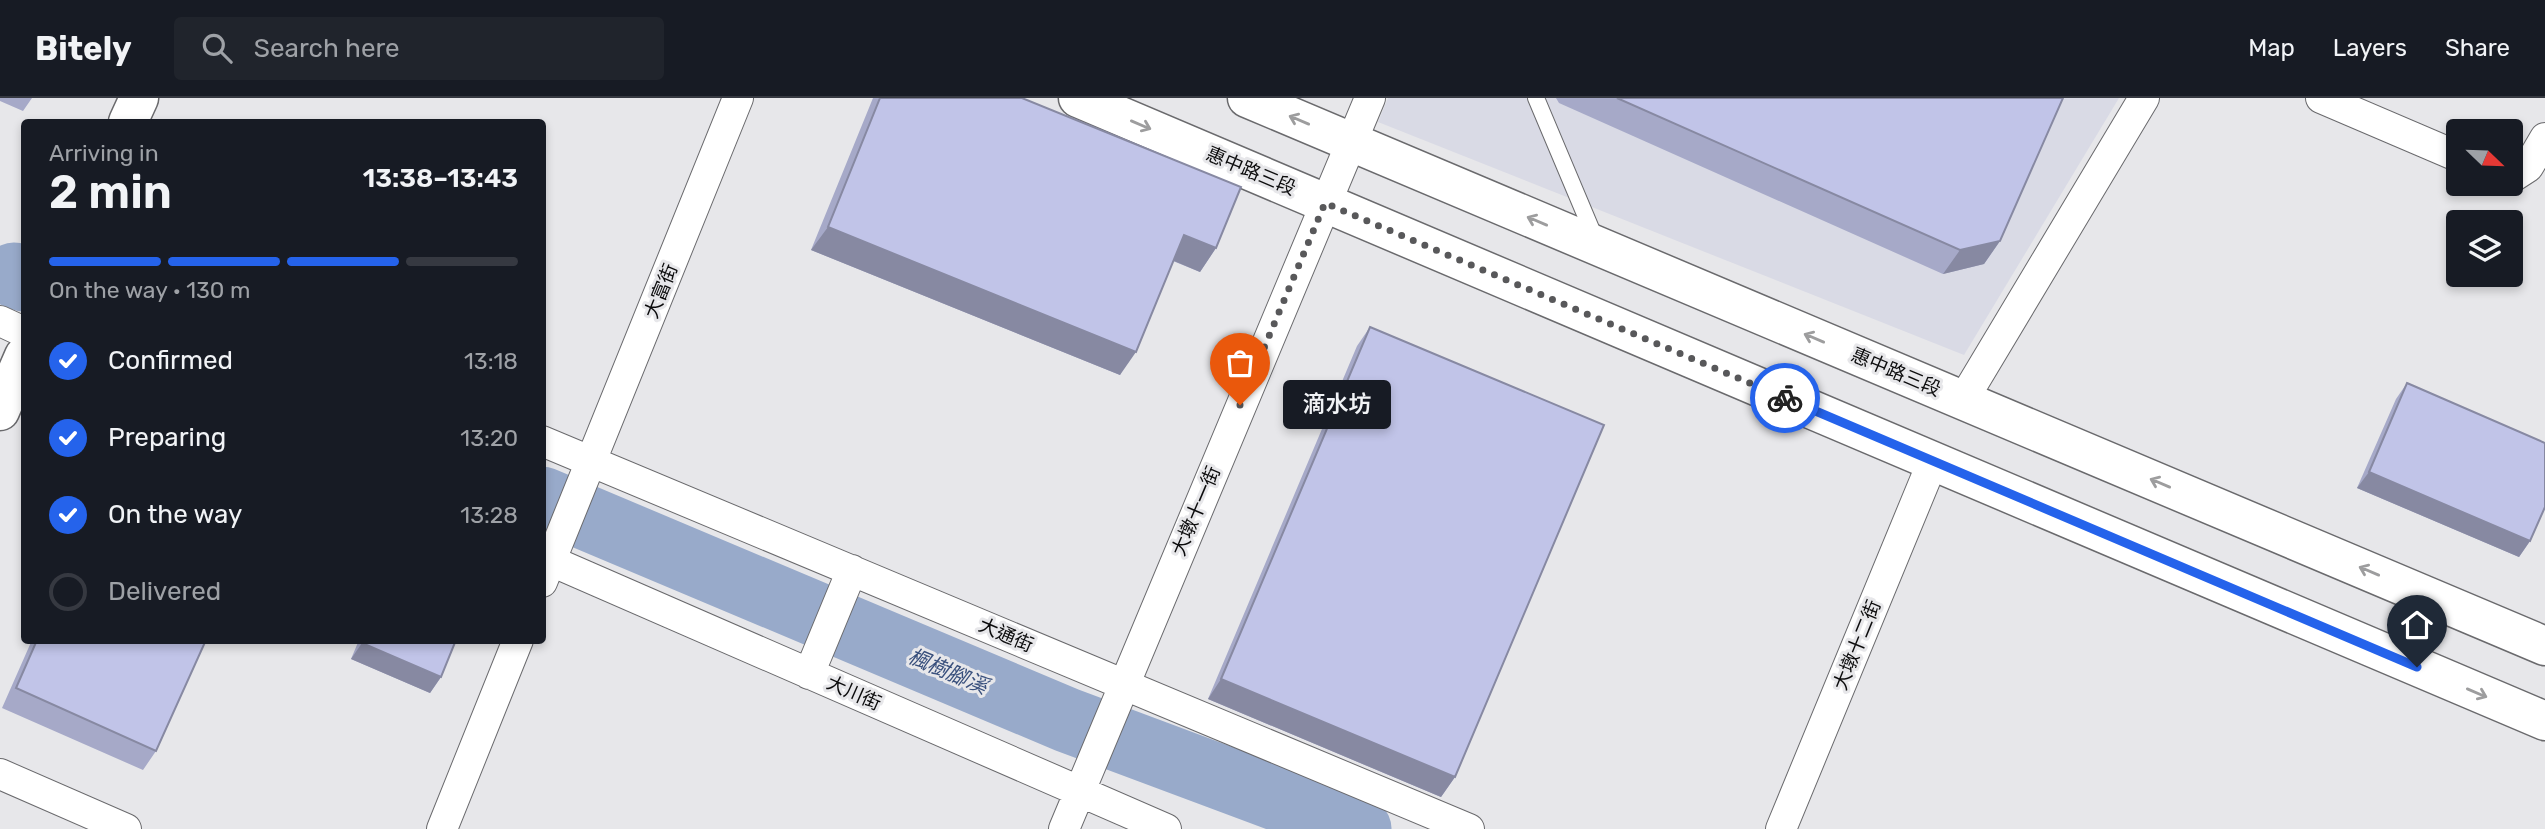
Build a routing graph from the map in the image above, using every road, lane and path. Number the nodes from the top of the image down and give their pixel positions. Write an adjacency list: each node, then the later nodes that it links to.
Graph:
1 (139, 98): 9 (street)
2 (738, 98): 23 (street, 大富街)
3 (1078, 98): 14 (street, 惠中路三段, one-way to 14)
4 (1247, 98): 11 (street, 惠中路三段, one-way to 4)
5 (1370, 98): 11 (street, 大墩十一街)
6 (1536, 98): 15 (lane)
7 (2144, 98): 19 (street)
8 (2321, 98): 12 (street)
9 (129, 119)
10 (2545, 138): 13 (street)
11 (1350, 143): 14 (street, 大墩十一街); 15 (street, 惠中路三段, one-way to 11)
12 (2446, 151)
13 (2524, 170)
14 (1325, 203): 22 (street, 惠中路三段); 29 (street, 大墩十一街)
15 (1598, 247): 19 (street, 惠中路三段, one-way to 15)
16 (0, 321): 17 (street)
17 (21, 331)
18 (21, 363): 20 (street)
19 (1962, 400): 27 (street, 惠中路三段, one-way to 19)
20 (0, 411)
21 (546, 444): 23 (street, 大通街)
22 (1933, 461): 30 (street, 惠中路三段, one-way to 30); 38 (street, 大墩十二街)
23 (587, 472): 24 (street, 大富街); 25 (street, 大通街)
24 (548, 561): 28 (street, 大川街)
25 (848, 581): 28 (street); 29 (street, 大通街)
26 (517, 644): 34 (street)
27 (2545, 646)
28 (812, 666): 32 (street, 大川街)
29 (1122, 688): 32 (street, 大墩十一街); 37 (street, 大通街)
30 (2545, 721)
31 (0, 774): 33 (street)
32 (1080, 792): 35 (street); 36 (street, 大川街)
33 (126, 829)
34 (442, 829)
35 (1064, 829)
36 (1166, 829)
37 (1469, 829)
38 (1781, 829)

